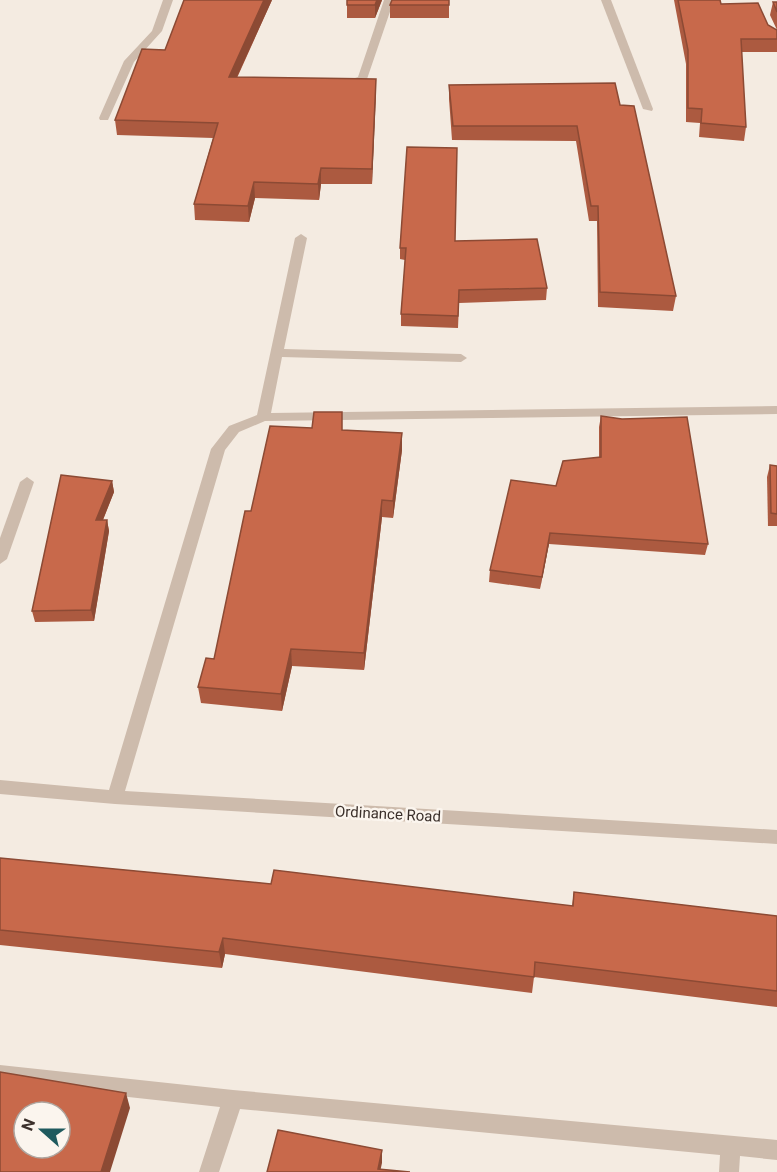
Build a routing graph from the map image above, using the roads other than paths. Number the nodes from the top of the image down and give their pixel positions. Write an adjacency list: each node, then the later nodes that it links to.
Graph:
1 (168, 0): 7 (street)
2 (380, 0): 3 (street)
3 (389, 0): 5 (street)
4 (606, 0): 6 (street)
5 (327, 86)
6 (648, 109)
7 (104, 118)
8 (301, 238): 9 (street)
9 (277, 353): 10 (street); 12 (street)
10 (461, 358)
11 (777, 410): 12 (street)
12 (263, 417): 16 (street)
13 (27, 482): 14 (street)
14 (0, 559)
15 (0, 787): 16 (street, Ordinance Road)
16 (115, 797): 17 (street, Ordinance Road)
17 (777, 837)
18 (0, 1074): 19 (street)
19 (233, 1099): 20 (street); 22 (street)
20 (731, 1145): 21 (street); 23 (street)
21 (777, 1150)
22 (209, 1172)
23 (729, 1172)

